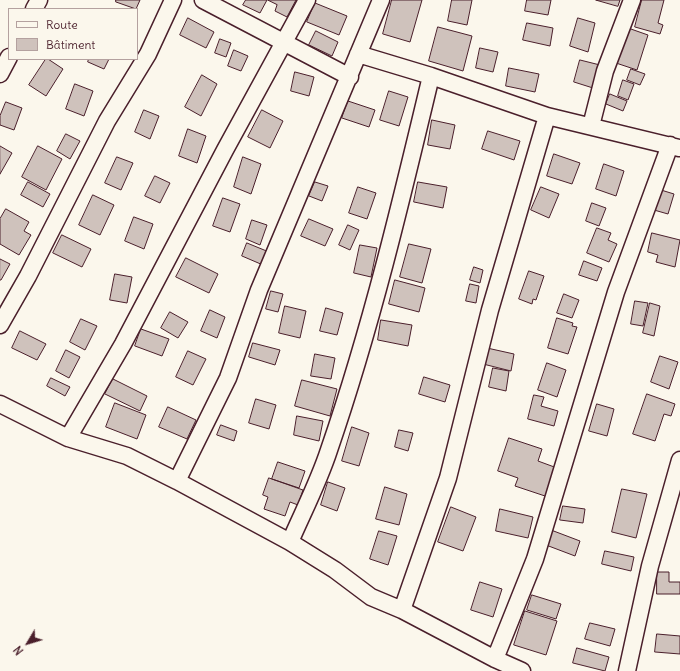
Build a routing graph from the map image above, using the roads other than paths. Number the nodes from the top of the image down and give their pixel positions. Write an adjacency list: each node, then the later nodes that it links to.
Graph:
1 (173, 0): 15 (street)
2 (203, 0): 6 (street)
3 (306, 0): 6 (street)
4 (381, 0): 7 (street)
5 (632, 0): 13 (street)
6 (285, 42): 11 (street); 17 (street)
7 (358, 54): 10 (street); 11 (street)
8 (8, 59): 9 (street)
9 (0, 74)
10 (431, 76): 12 (street); 20 (street)
11 (350, 77): 19 (street)
12 (547, 116): 13 (street); 21 (street)
13 (591, 126): 14 (street)
14 (675, 146): 22 (street)
15 (0, 325)
16 (0, 404): 17 (street)
17 (68, 438): 19 (street)
18 (680, 460): 24 (street)
19 (177, 481): 20 (street)
20 (290, 542): 21 (street)
21 (402, 610): 22 (street)
22 (495, 659): 23 (street)
23 (522, 671)
24 (628, 671)

